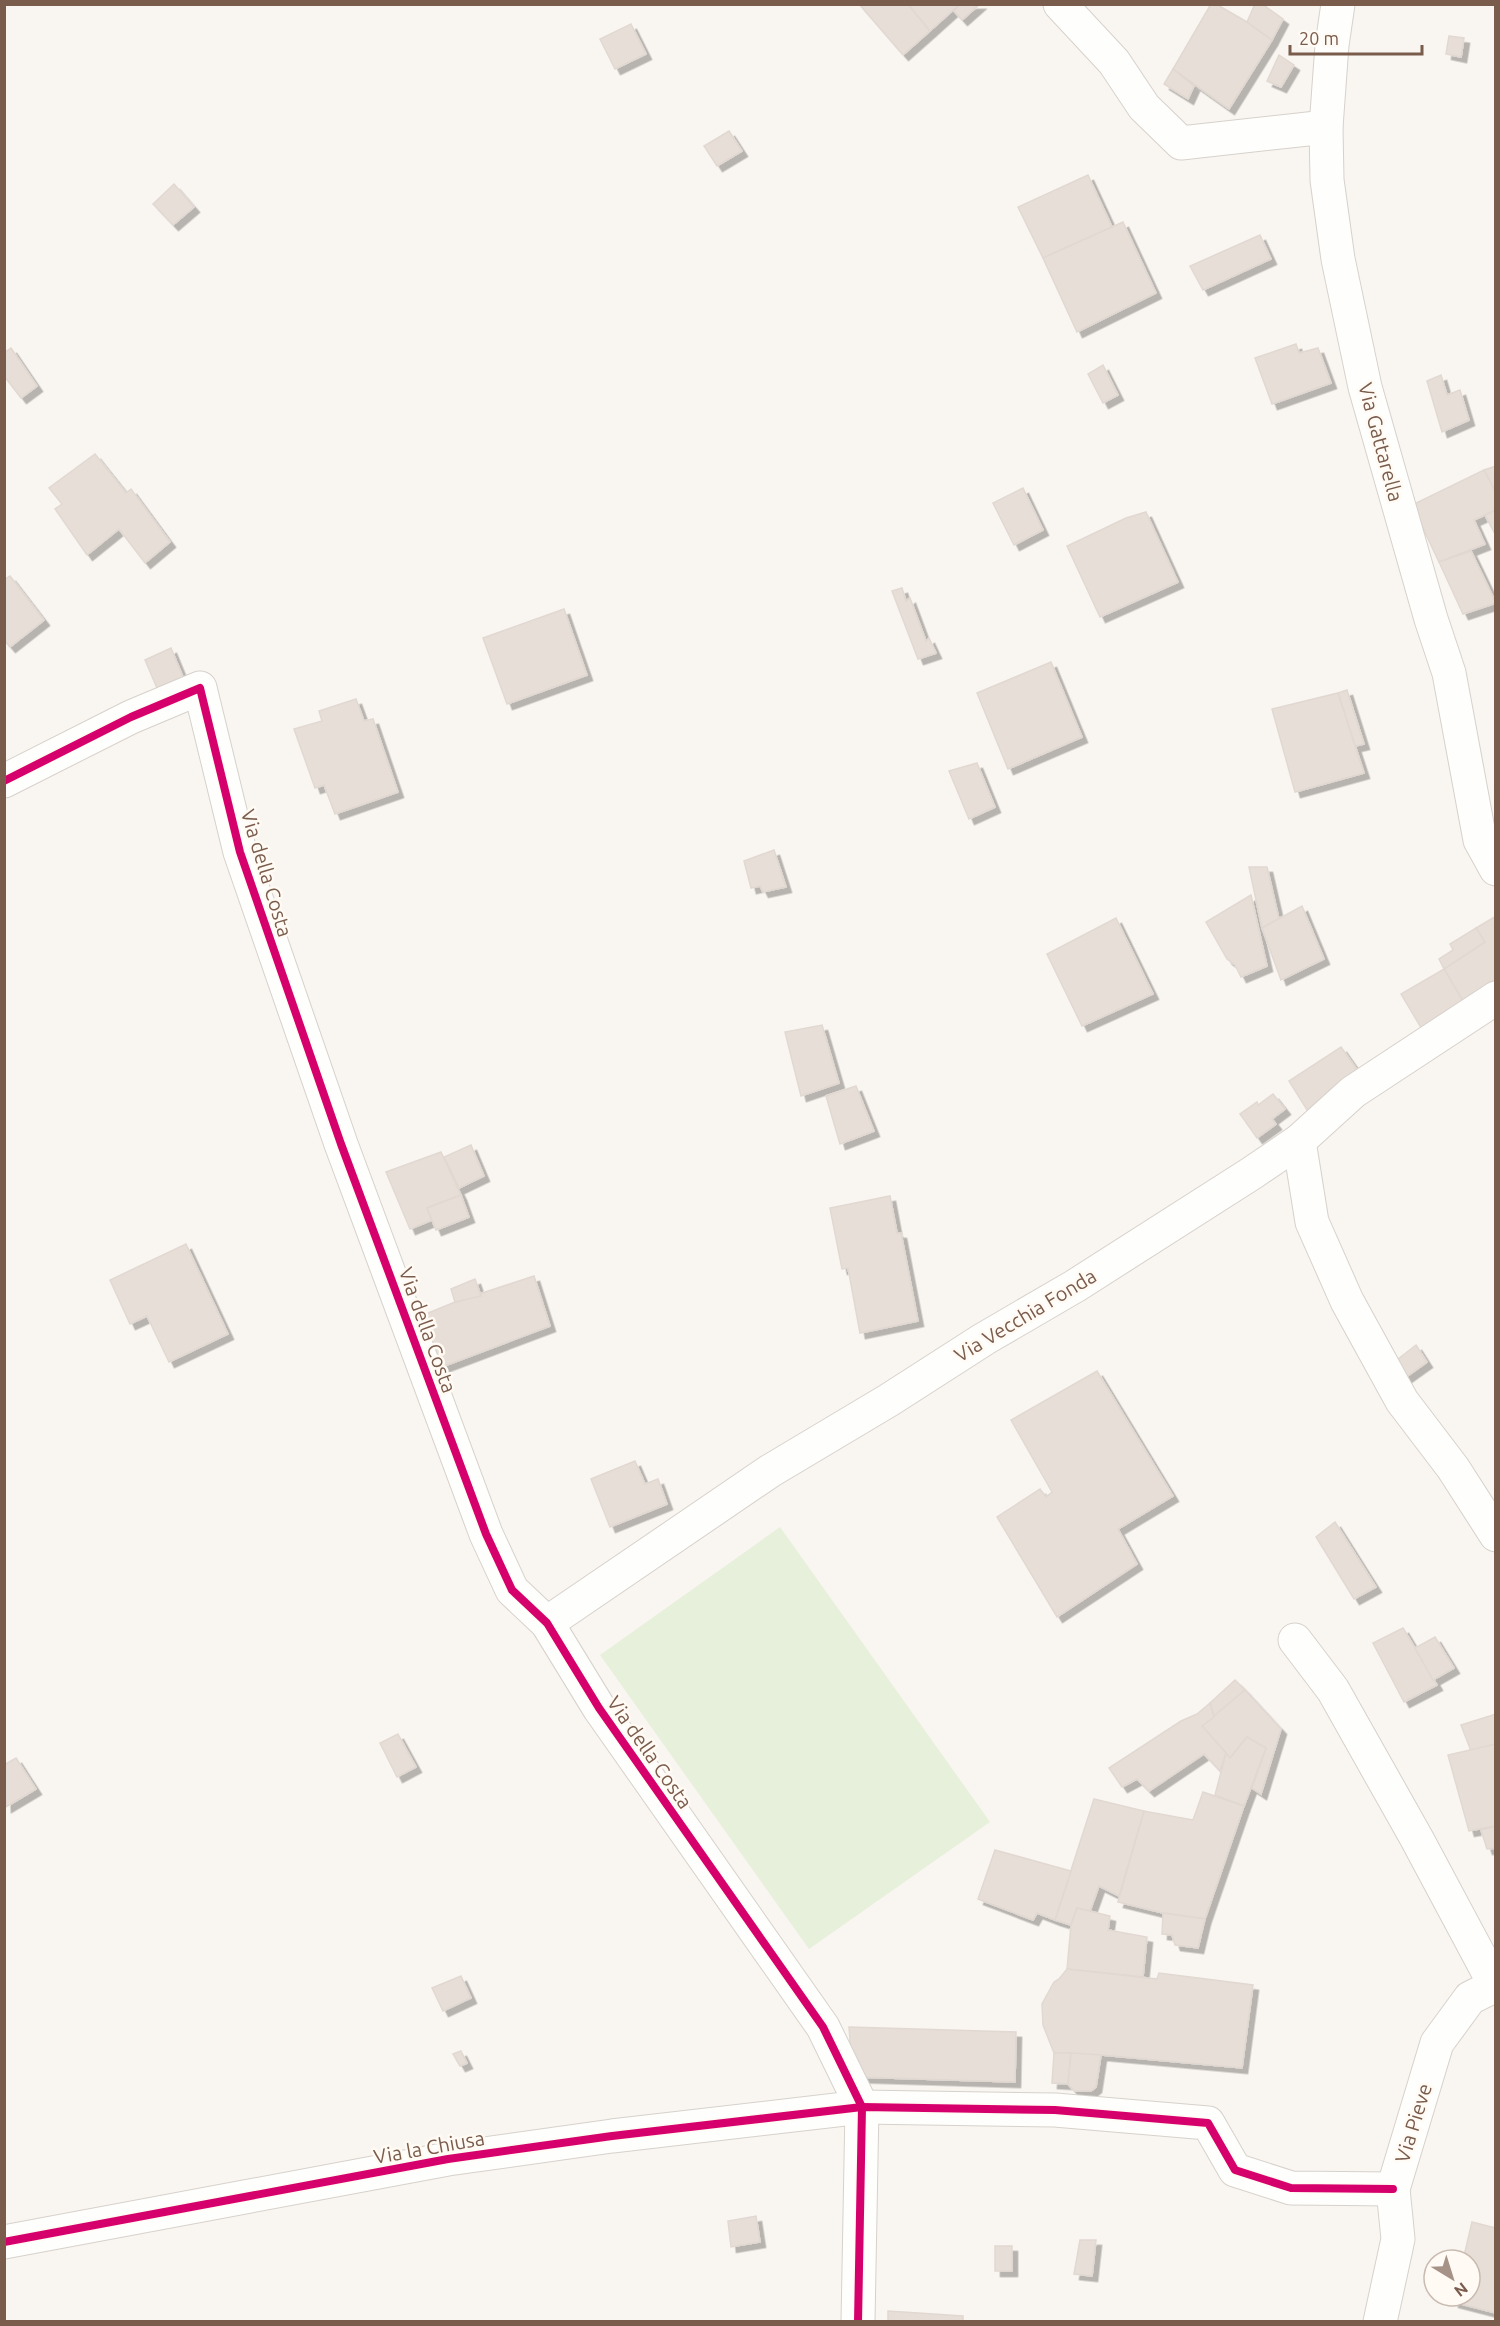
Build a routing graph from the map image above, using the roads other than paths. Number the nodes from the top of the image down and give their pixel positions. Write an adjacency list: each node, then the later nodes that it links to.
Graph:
1 (1060, 4): 3 (street)
2 (1338, 4): 3 (street, Via Gattarella)
3 (1326, 127): 5 (street, Via Gattarella)
4 (4, 781): 9 (street, Via della Costa)
5 (1496, 870)
6 (1496, 998): 7 (street, Via Vecchia Fonda)
7 (1299, 1141): 8 (street); 9 (street, Via Vecchia Fonda)
8 (1496, 1535)
9 (547, 1623): 12 (street, Via della Costa)
10 (1295, 1640): 11 (street)
11 (1495, 1985): 13 (street, Via Pieve)
12 (862, 2107): 13 (street, Via la Chiusa); 14 (street, Via la Chiusa); 15 (street)
13 (1393, 2189): 16 (street, Via Pieve)
14 (4, 2242)
15 (858, 2322)
16 (1380, 2322)

